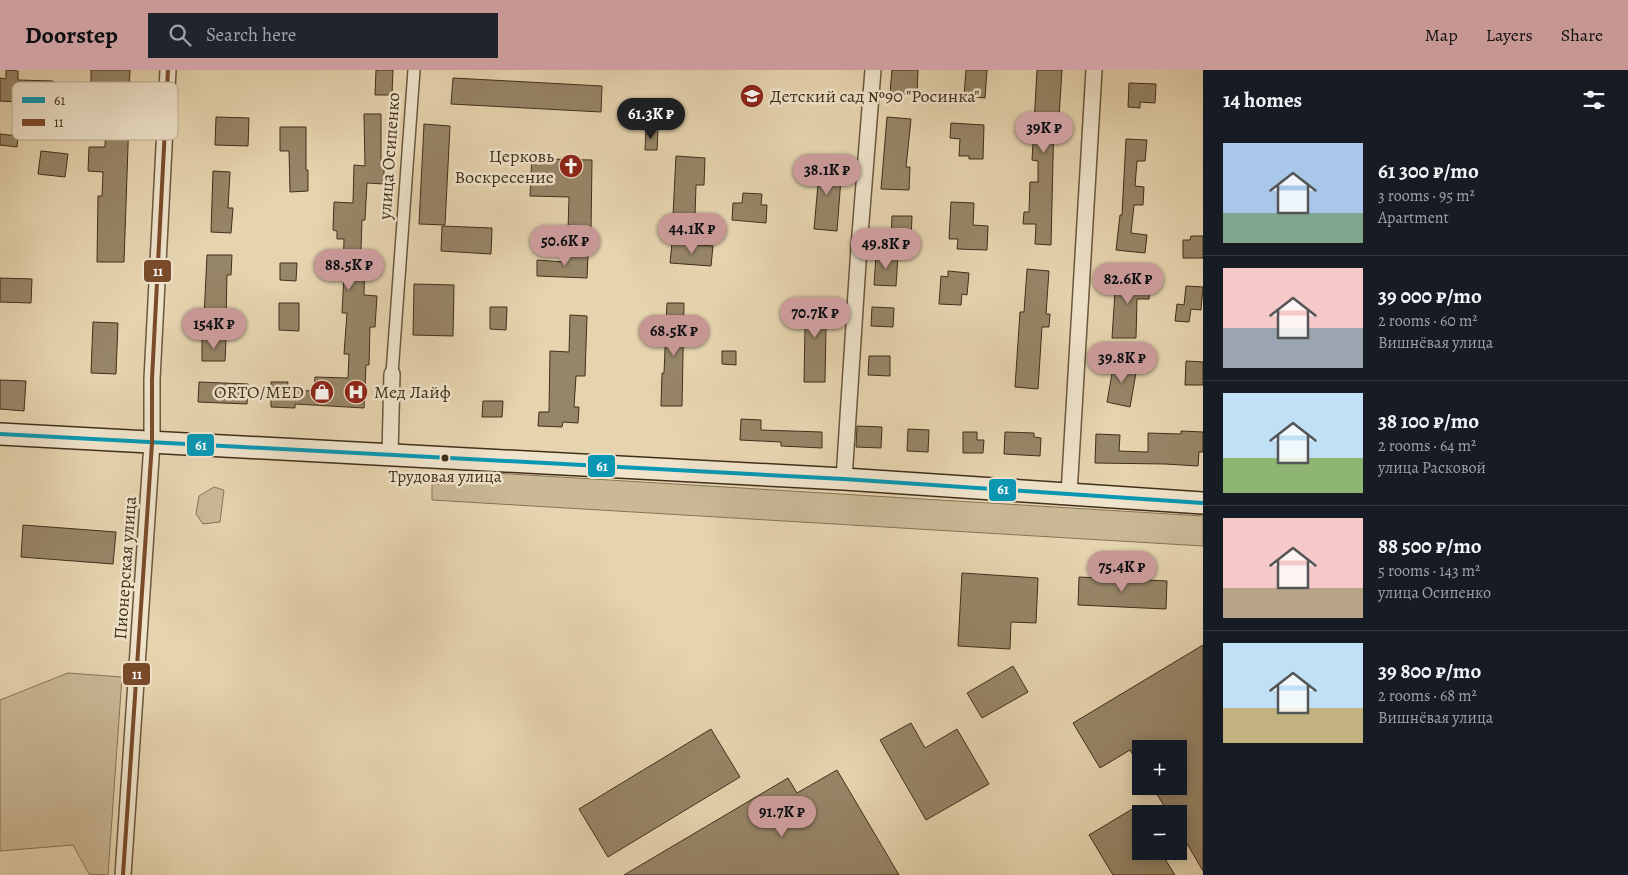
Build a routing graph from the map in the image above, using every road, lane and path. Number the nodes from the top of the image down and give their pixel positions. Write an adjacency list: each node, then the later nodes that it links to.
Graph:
1 (414, 70): 5 (street, улица Осипенко)
2 (872, 70): 9 (street)
3 (1094, 70): 10 (street)
4 (164, 140): 7 (street)
5 (392, 374): 8 (street, улица Осипенко)
6 (0, 434): 7 (main road)
7 (152, 443): 8 (main road); 12 (street, Пионерская улица)
8 (390, 455): 9 (main road)
9 (844, 479): 10 (main road)
10 (1069, 494): 11 (main road)
11 (1203, 503)
12 (123, 875)

